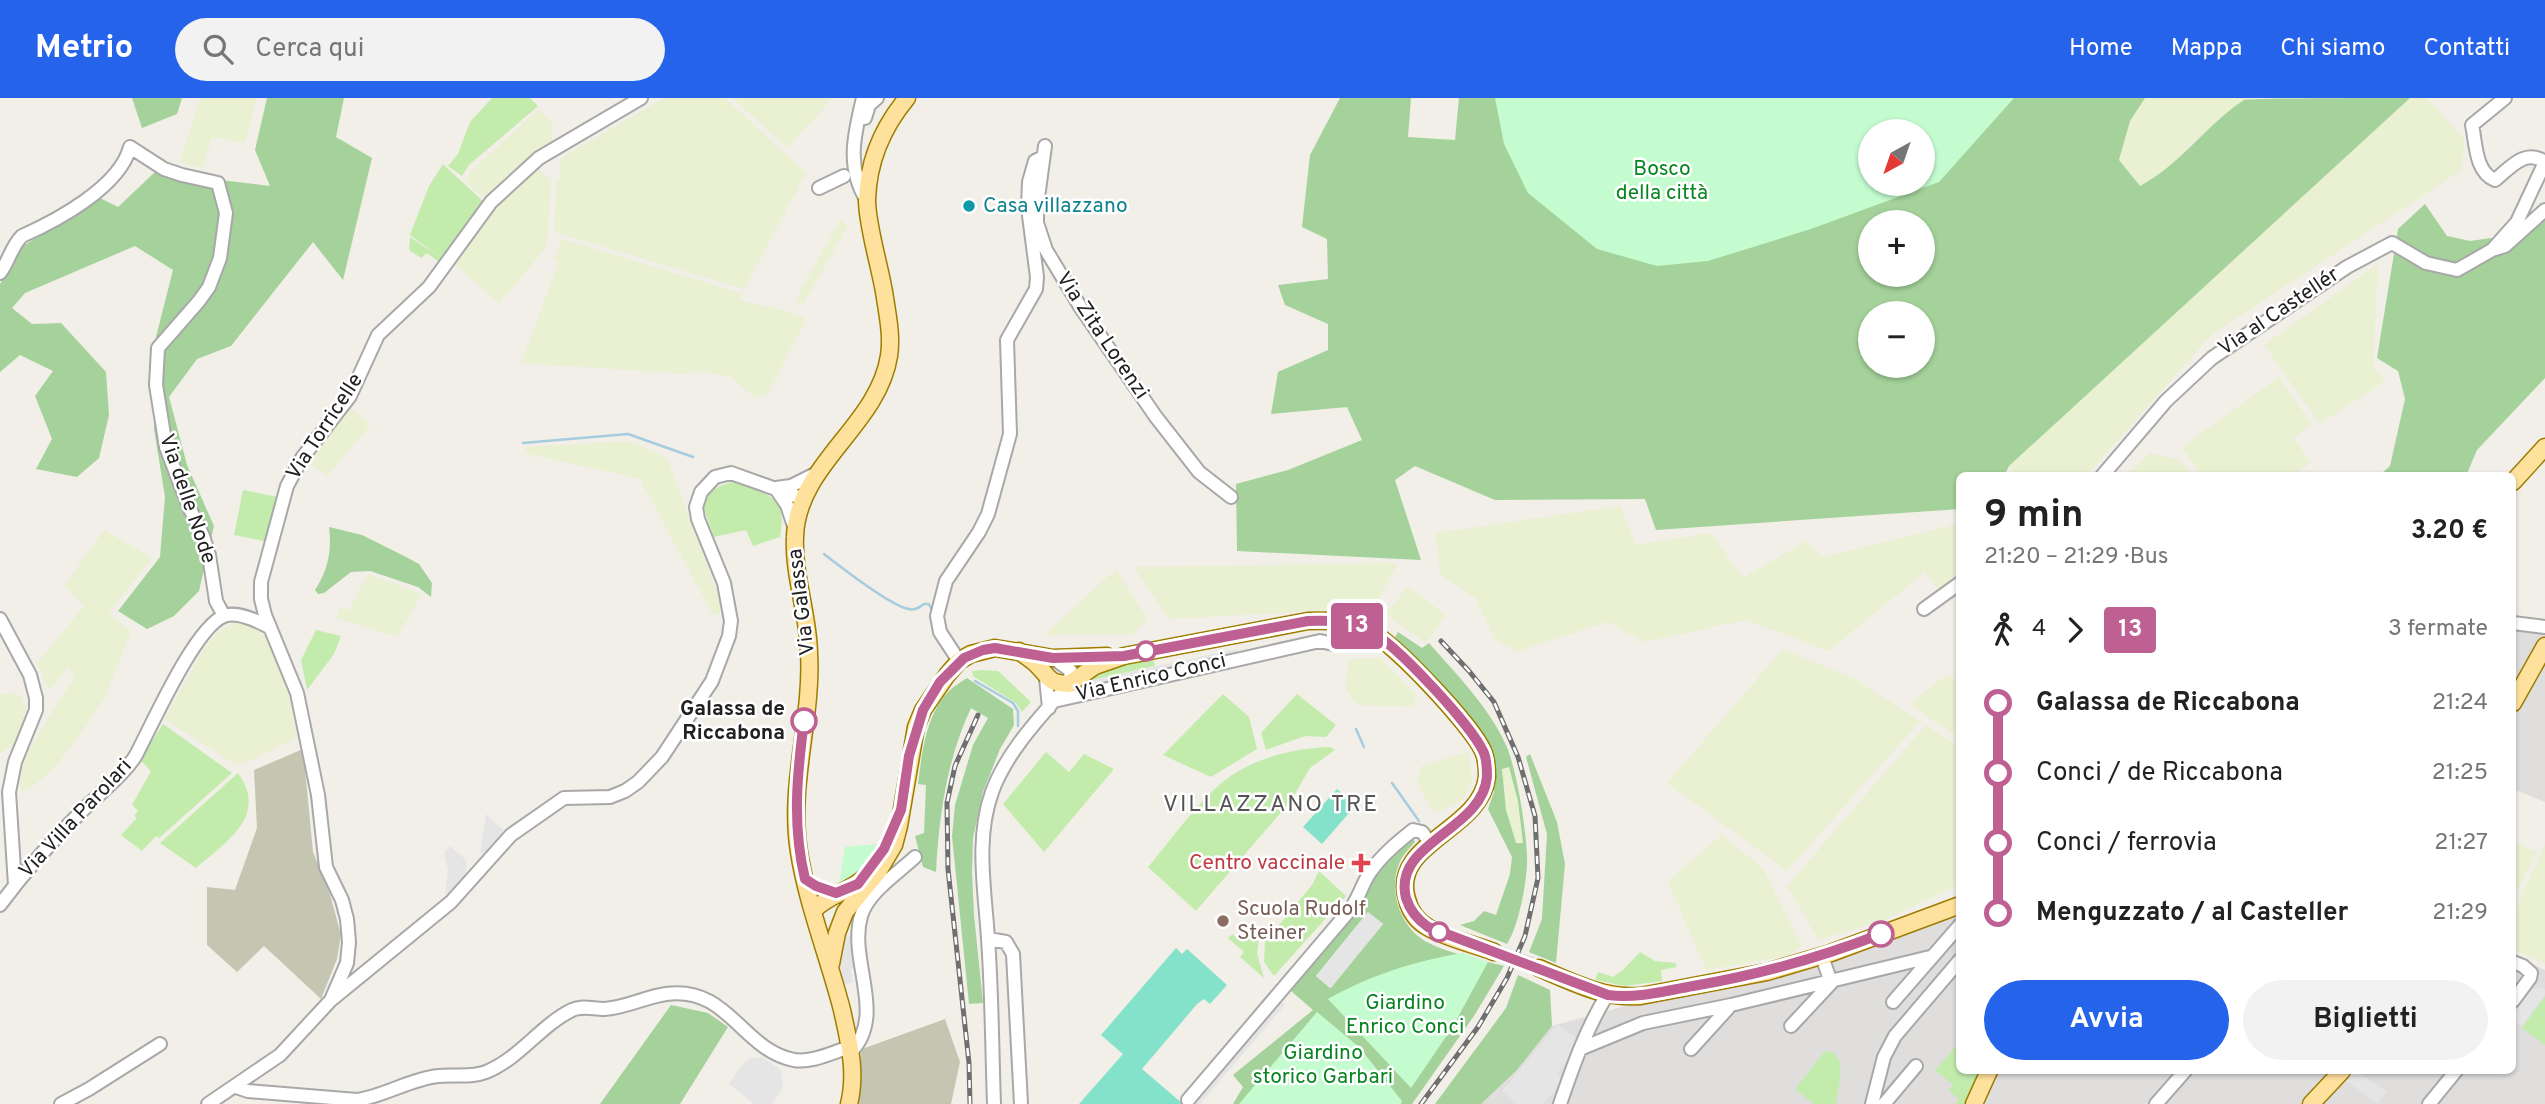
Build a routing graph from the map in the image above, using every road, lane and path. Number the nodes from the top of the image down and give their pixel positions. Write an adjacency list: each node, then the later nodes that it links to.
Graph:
1 (641, 98): 28 (street, Via Torricelle)
2 (863, 98): 7 (street)
3 (877, 98): 7 (street)
4 (885, 98): 6 (street)
5 (2505, 98): 8 (street, Via al Castellér)
6 (904, 102): 11 (main road, Via Galassa)
7 (854, 142): 9 (street)
8 (2545, 162): 13 (street, Via al Castellér)
9 (845, 175): 10 (street); 11 (street)
10 (819, 188)
11 (867, 201): 17 (main road, Via Galassa)
12 (2545, 210): 13 (street, Via al Castellér)
13 (2492, 250): 16 (street, Via al Castellér)
14 (0, 274): 25 (street, Via delle Node)
15 (2545, 447): 18 (main road)
16 (2105, 472)
17 (817, 473): 19 (street); 21 (main road, Via Galassa)
18 (2516, 479)
19 (776, 488): 21 (street); 22 (street); 66 (street)
20 (1231, 497): 37 (street, Via Zita Lorenzi)
21 (804, 499): 22 (main road, Via Galassa)
22 (795, 529): 45 (main road, Via Galassa)
23 (1956, 586): 24 (street)
24 (1924, 609)
25 (224, 616): 28 (street); 46 (street, Via Villa Parolari)
26 (0, 619): 46 (street)
27 (2516, 623): 29 (street)
28 (270, 627): 52 (street, Via Torricelle)
29 (2545, 627)
30 (1243, 634): 34 (main road, Via Enrico Conci); 35 (street, Via Enrico Conci); 43 (main road, Via Enrico Conci)
31 (1333, 644): 35 (street, Via Enrico Conci)
32 (2545, 646): 40 (main road)
33 (1019, 651): 36 (main road); 37 (main road); 38 (main road)
34 (1124, 656): 36 (main road); 39 (main road, Via Enrico Conci)
35 (1248, 656): 41 (street, Via Enrico Conci)
36 (1053, 658): 39 (street)
37 (959, 661): 42 (main road)
38 (1046, 678): 39 (main road); 41 (street)
39 (1069, 684): 41 (street, Via Enrico Conci)
40 (2516, 698)
41 (1051, 705): 55 (street, Via Enrico Conci)
42 (901, 810): 48 (main road); 49 (main road)
43 (1431, 844): 56 (main road, Via Enrico Conci); 80 (street)
44 (915, 857): 71 (street, Via Galassa)
45 (805, 879): 48 (main road); 53 (main road, Via Galassa)
46 (15, 885): 50 (street, Via Villa Parolari)
47 (348, 890): 52 (street, Via Torricelle)
48 (836, 893): 53 (main road)
49 (854, 899): 53 (main road); 61 (main road)
50 (0, 905)
51 (1956, 906): 57 (main road)
52 (344, 907): 66 (street, Via Torricelle)
53 (814, 910): 61 (main road, Via Galassa)
54 (1956, 929): 58 (street)
55 (989, 939): 84 (street, Via Enrico Conci); 85 (street)
56 (1494, 951)
57 (1822, 956): 63 (street); 64 (main road)
58 (1930, 957): 63 (street); 67 (street)
59 (2516, 963): 65 (street)
60 (1956, 965): 87 (street)
61 (830, 967): 71 (main road, Via Galassa)
62 (1539, 968): 64 (main road)
63 (1832, 979): 68 (street); 69 (street)
64 (1608, 995): 72 (street)
65 (2516, 997)
66 (331, 1000): 79 (street)
67 (1893, 1002)
68 (1731, 1005): 72 (street); 73 (street)
69 (1791, 1026)
70 (160, 1044): 81 (street)
71 (851, 1049): 79 (street); 83 (main road, Via Galassa)
72 (1580, 1049): 86 (street)
73 (1691, 1049)
74 (1916, 1066): 88 (street)
75 (1988, 1074): 89 (main road)
76 (2182, 1074): 90 (street)
77 (2339, 1074): 91 (main road)
78 (2453, 1074): 92 (street)
79 (236, 1087): 82 (street)
80 (1188, 1100)
81 (61, 1104)
82 (208, 1104)
83 (849, 1104)
84 (994, 1104)
85 (1021, 1104)
86 (1560, 1104)
87 (1872, 1104)
88 (1884, 1104)
89 (1974, 1104)
90 (2156, 1104)
91 (2311, 1104)
92 (2429, 1104)

